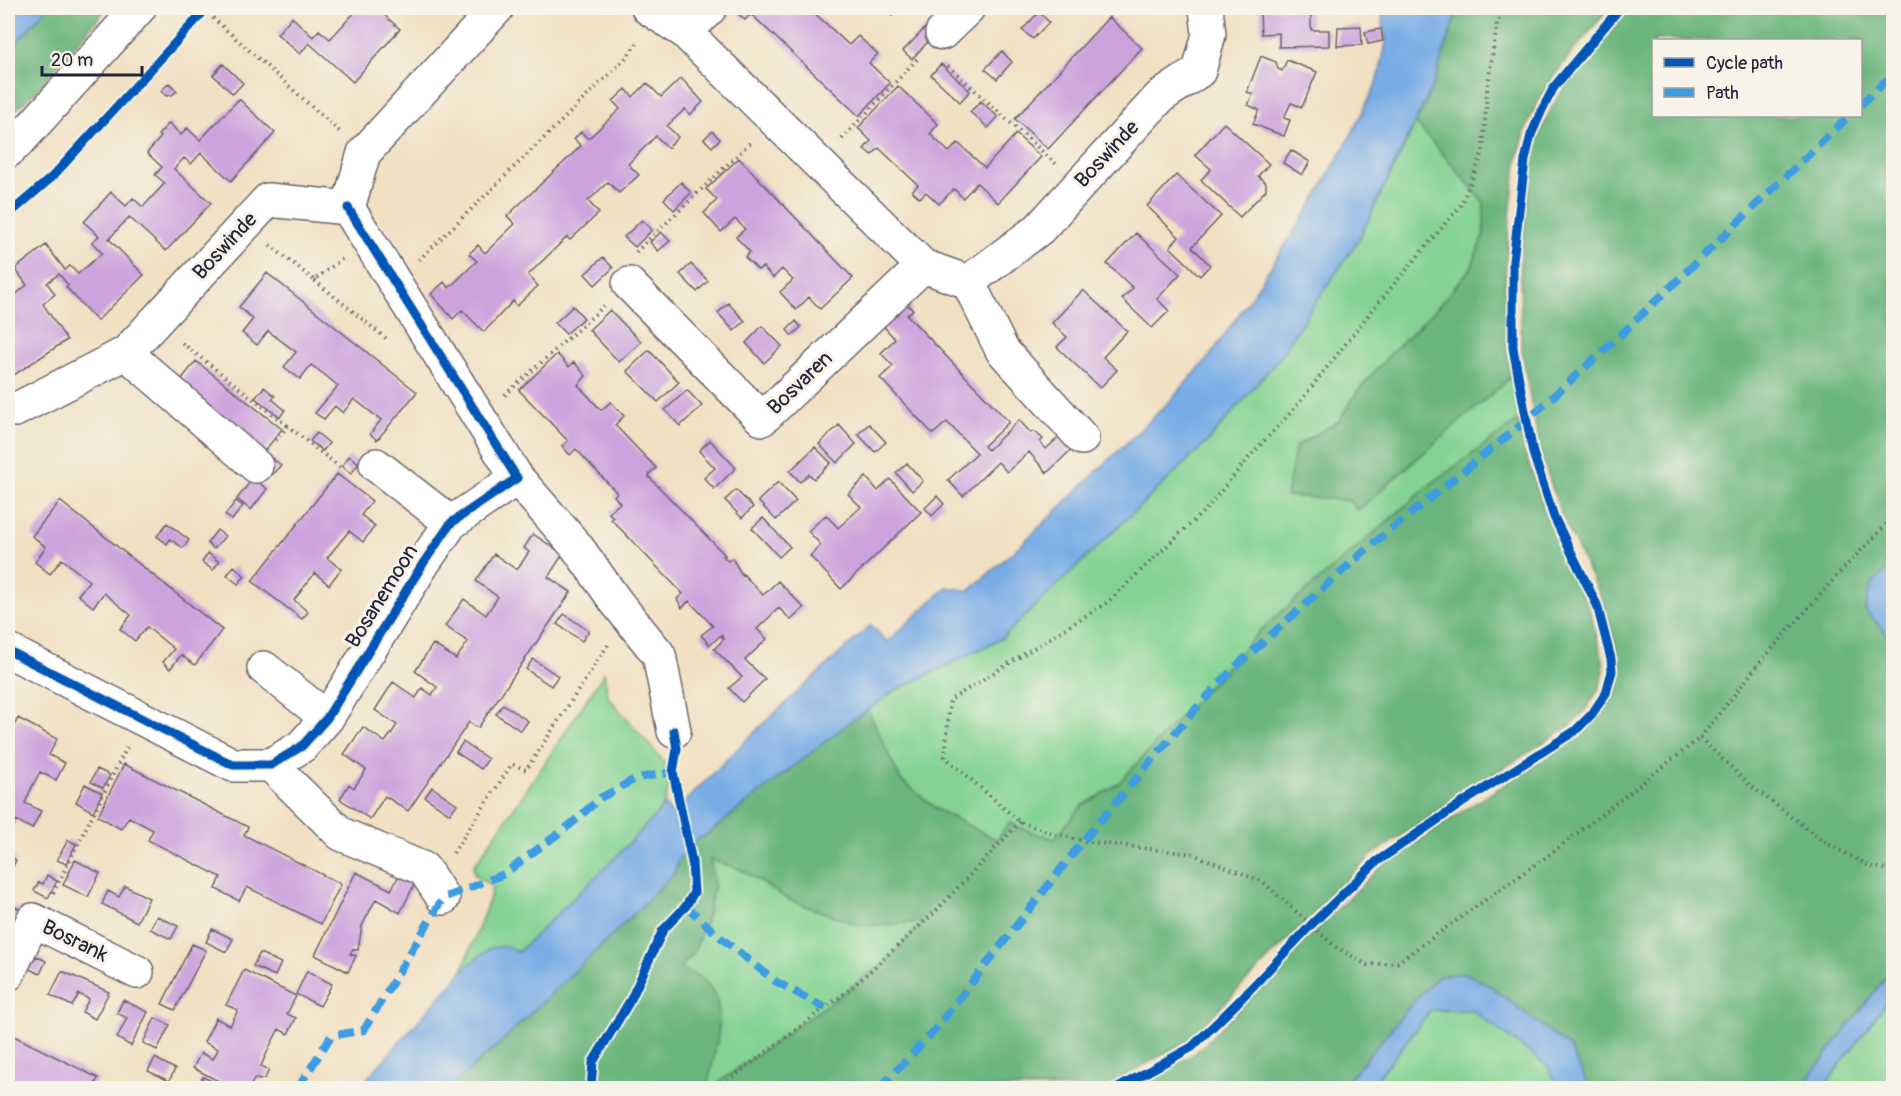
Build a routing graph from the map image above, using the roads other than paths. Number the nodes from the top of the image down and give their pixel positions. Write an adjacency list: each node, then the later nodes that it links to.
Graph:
1 (139, 8): 8 (street)
2 (497, 8): 9 (street)
3 (710, 8): 6 (street)
4 (968, 8): 7 (street)
5 (1206, 8): 11 (street, Boswinde)
6 (664, 18): 10 (street)
7 (944, 48)
8 (8, 151)
9 (348, 208): 13 (street, Boswinde); 18 (street)
10 (923, 266): 11 (street); 12 (street, Bosvaren)
11 (968, 282): 15 (street)
12 (629, 284)
13 (126, 353): 14 (street, Boswinde); 17 (street)
14 (15, 410)
15 (1082, 438)
16 (376, 465): 19 (street)
17 (256, 466)
18 (517, 478): 19 (street, Bosanemoon); 23 (street)
19 (451, 523): 22 (street, Bosanemoon)
20 (8, 650): 24 (street)
21 (264, 668): 22 (street)
22 (327, 718): 24 (street, Bosanemoon)
23 (674, 731)
24 (271, 765): 25 (street)
25 (435, 886)
26 (138, 972): 27 (street, Bosrank)
27 (8, 974)

